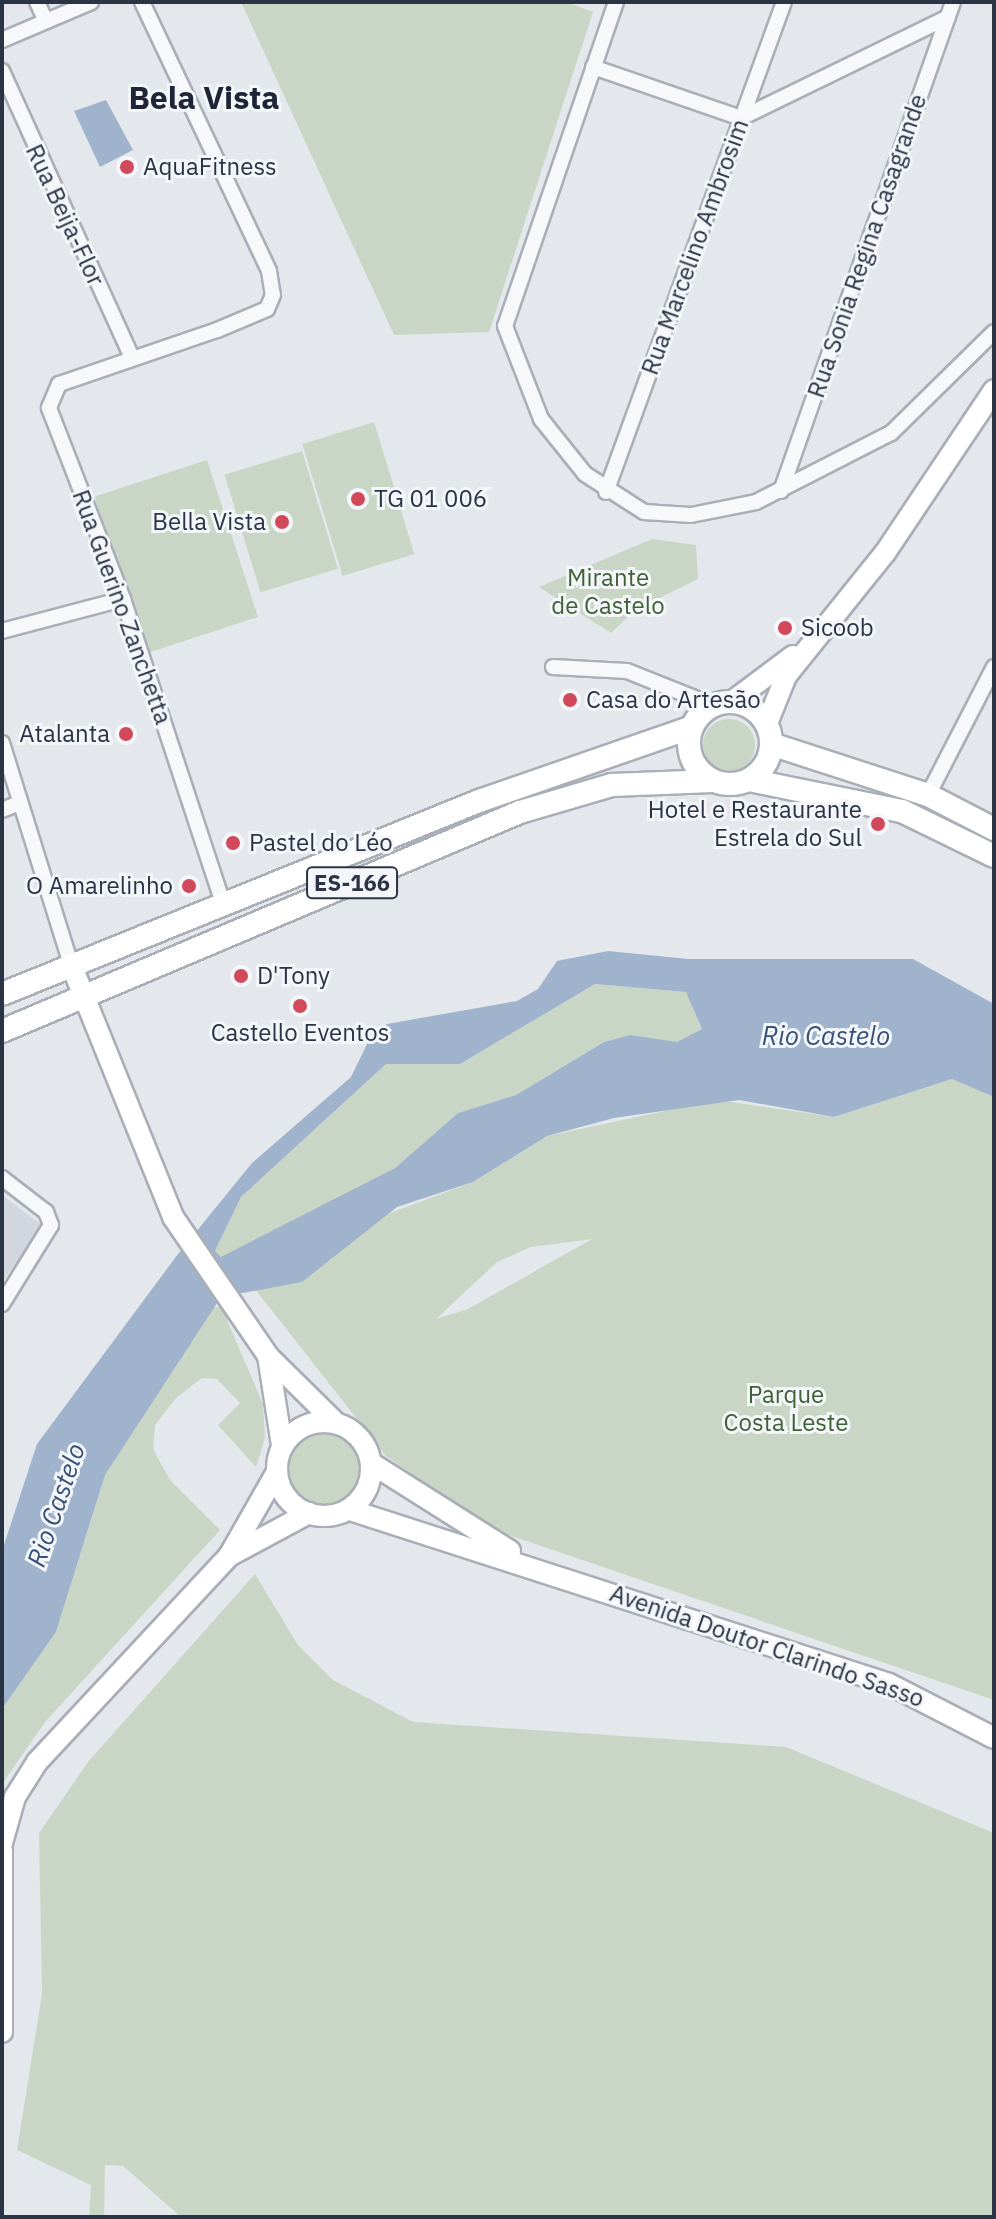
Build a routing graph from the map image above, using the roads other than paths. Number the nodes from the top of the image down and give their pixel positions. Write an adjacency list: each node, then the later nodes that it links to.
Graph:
1 (37, 2): 8 (street)
2 (91, 2): 8 (street)
3 (142, 2): 14 (street)
4 (616, 2): 10 (street)
5 (784, 2): 12 (street, Rua Marcelino Ambrosim)
6 (953, 2): 7 (street, Rua Sonia Regina Casagrande)
7 (948, 17): 12 (street); 16 (street, Rua Sonia Regina Casagrande)
8 (45, 19): 9 (street)
9 (2, 40)
10 (593, 67): 12 (street); 17 (street)
11 (2, 71): 14 (street, Rua Beija-Flor)
12 (741, 118): 17 (street, Rua Marcelino Ambrosim)
13 (994, 332): 16 (street)
14 (132, 358): 18 (street, Rua Guerino Zanchetta)
15 (994, 390): 20 (main road)
16 (781, 491): 17 (street)
17 (606, 492)
18 (123, 599): 19 (street); 36 (street, Rua Guerino Zanchetta)
19 (2, 631)
20 (803, 650): 23 (main road); 24 (main road)
21 (553, 667): 23 (street)
22 (994, 667): 30 (street)
23 (711, 701): 24 (main road); 25 (main road)
24 (768, 721): 27 (main road)
25 (692, 726): 29 (main road); 36 (main road, ES-166)
26 (2, 743): 31 (street)
27 (771, 744): 28 (main road); 30 (main road, ES-166)
28 (749, 780): 29 (main road, ES-166); 33 (main road, ES-166)
29 (713, 781): 39 (main road, ES-166)
30 (928, 795): 33 (main road, ES-166)
31 (19, 803): 32 (street); 37 (street)
32 (2, 810)
33 (949, 817): 34 (main road, ES-166); 35 (main road, ES-166)
34 (994, 829)
35 (994, 856)
36 (224, 907): 37 (main road, ES-166)
37 (71, 964): 38 (main road, ES-166); 39 (main road, Avenida Doutor Clarindo Sasso)
38 (2, 994)
39 (82, 995): 40 (main road, ES-166); 43 (main road, Avenida Doutor Clarindo Sasso)
40 (2, 1031)
41 (2, 1178): 42 (street)
42 (2, 1304)
43 (268, 1356): 44 (main road, Avenida Doutor Clarindo Sasso); 45 (main road, Avenida Doutor Clarindo Sasso)
44 (333, 1420): 45 (main road); 46 (main road, Avenida Doutor Clarindo Sasso)
45 (282, 1445): 47 (main road, Avenida Doutor Clarindo Sasso)
46 (374, 1465): 48 (main road); 51 (main road, Avenida Doutor Clarindo Sasso)
47 (277, 1472): 49 (main road); 50 (main road, Avenida Doutor Clarindo Sasso)
48 (350, 1510): 49 (main road, Avenida Doutor Clarindo Sasso); 51 (main road, Avenida Doutor Clarindo Sasso)
49 (309, 1513): 50 (main road)
50 (229, 1556): 53 (main road)
51 (534, 1566): 52 (main road, Avenida Doutor Clarindo Sasso)
52 (994, 1738)
53 (2, 1843)
54 (2, 1850): 55 (main road)
55 (2, 2032)

